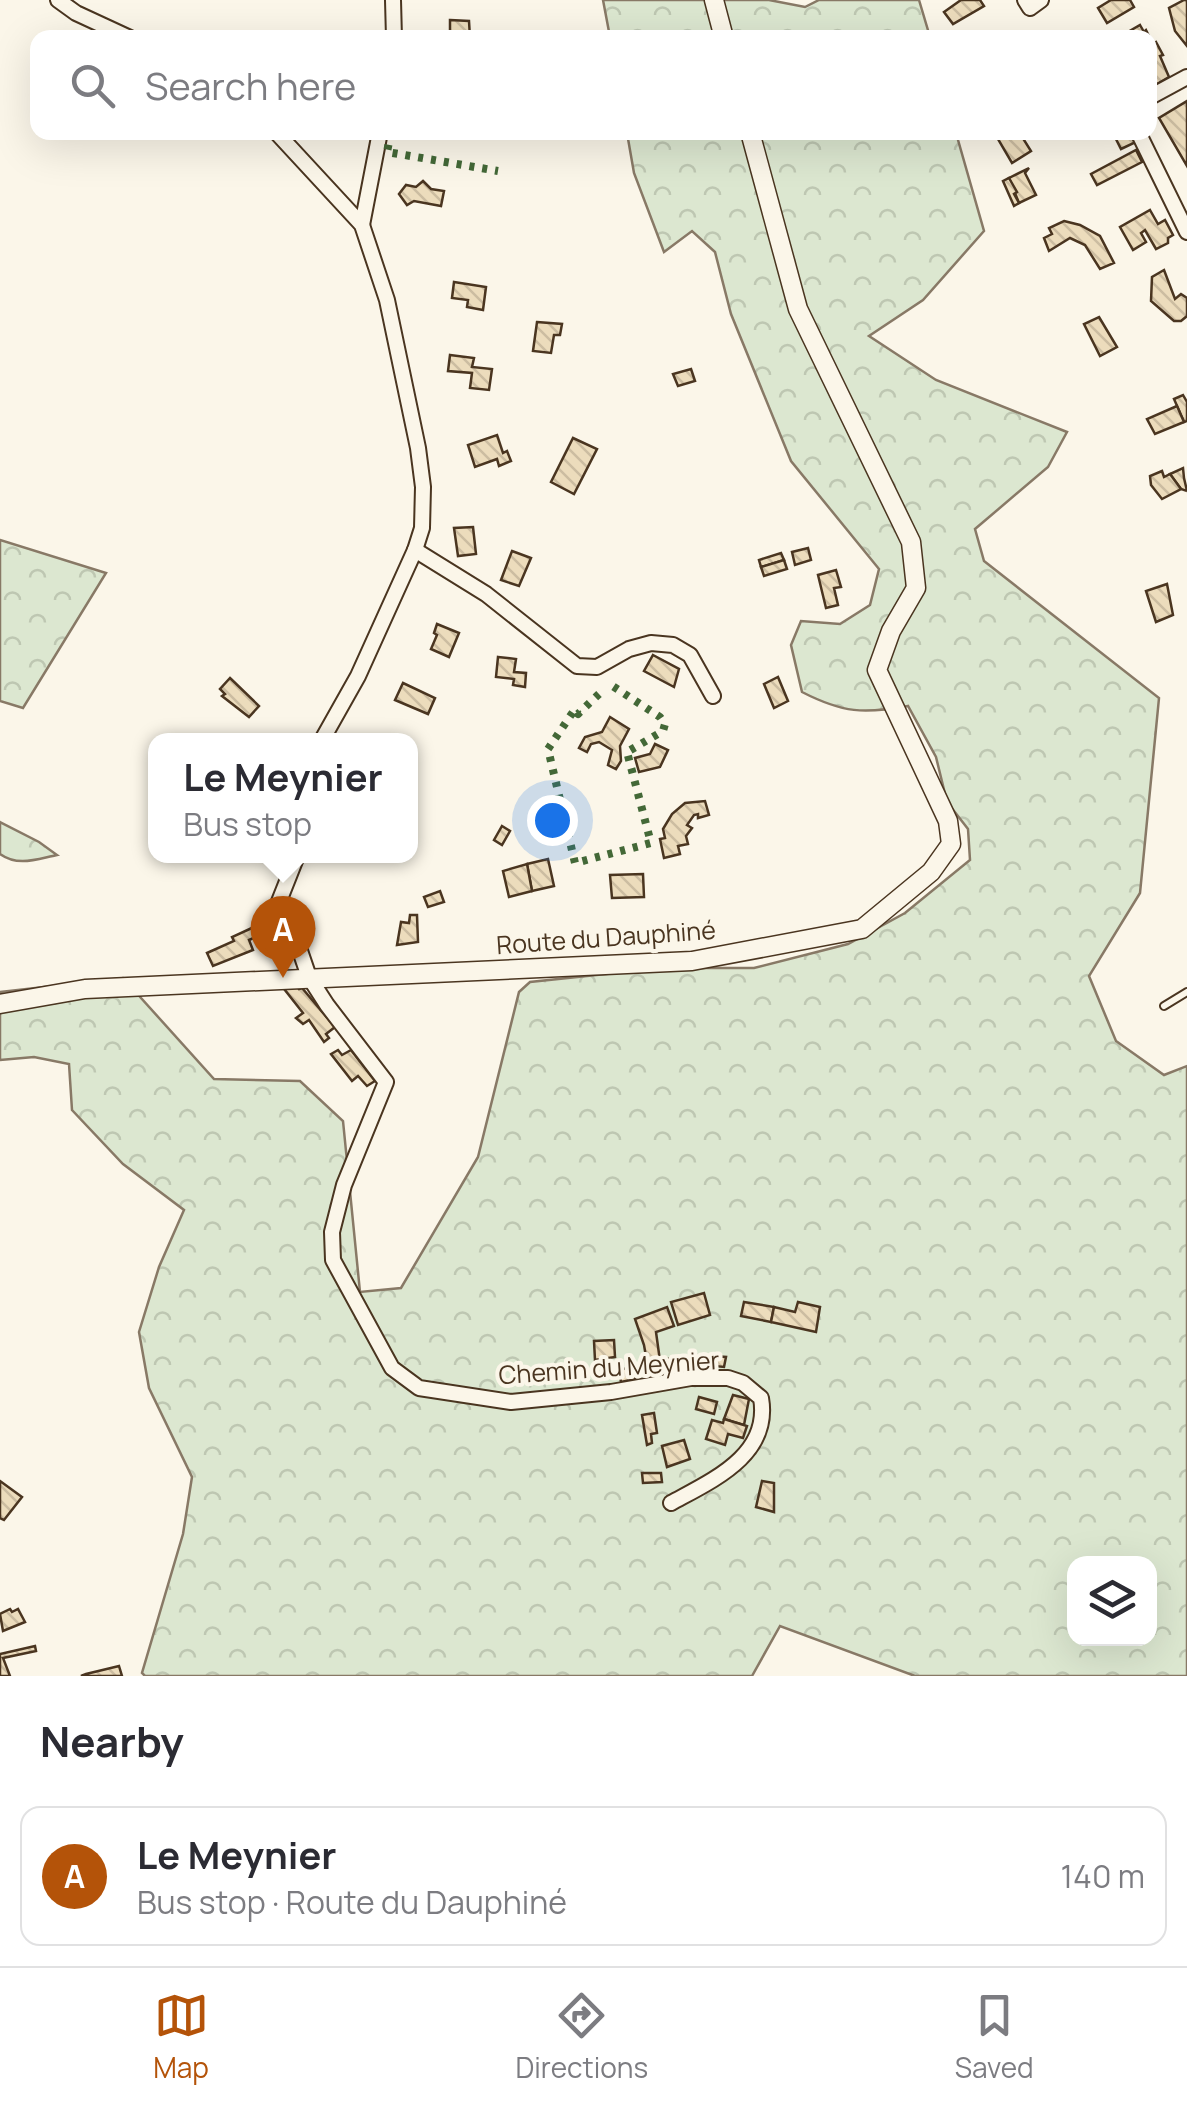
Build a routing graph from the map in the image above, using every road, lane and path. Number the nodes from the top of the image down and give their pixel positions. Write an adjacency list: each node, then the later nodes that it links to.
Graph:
1 (58, 0): 6 (street)
2 (392, 0): 7 (street)
3 (714, 0): 8 (street)
4 (1025, 0): 5 (street)
5 (1041, 0)
6 (113, 30)
7 (394, 30)
8 (722, 30)
9 (1187, 77): 10 (street)
10 (1157, 94)
11 (283, 140): 15 (street)
12 (378, 140): 15 (street)
13 (752, 140): 21 (street, Route du Dauphiné)
14 (1142, 140): 16 (street)
15 (362, 224): 17 (street)
16 (1187, 232)
17 (415, 550): 18 (street); 19 (street)
18 (713, 696)
19 (326, 733)
20 (293, 863): 21 (street)
21 (310, 977): 23 (street, Route du Dauphiné); 25 (street, Chemin du Meynier)
22 (1187, 992): 24 (lane)
23 (0, 1004)
24 (1164, 1006)
25 (671, 1503)

